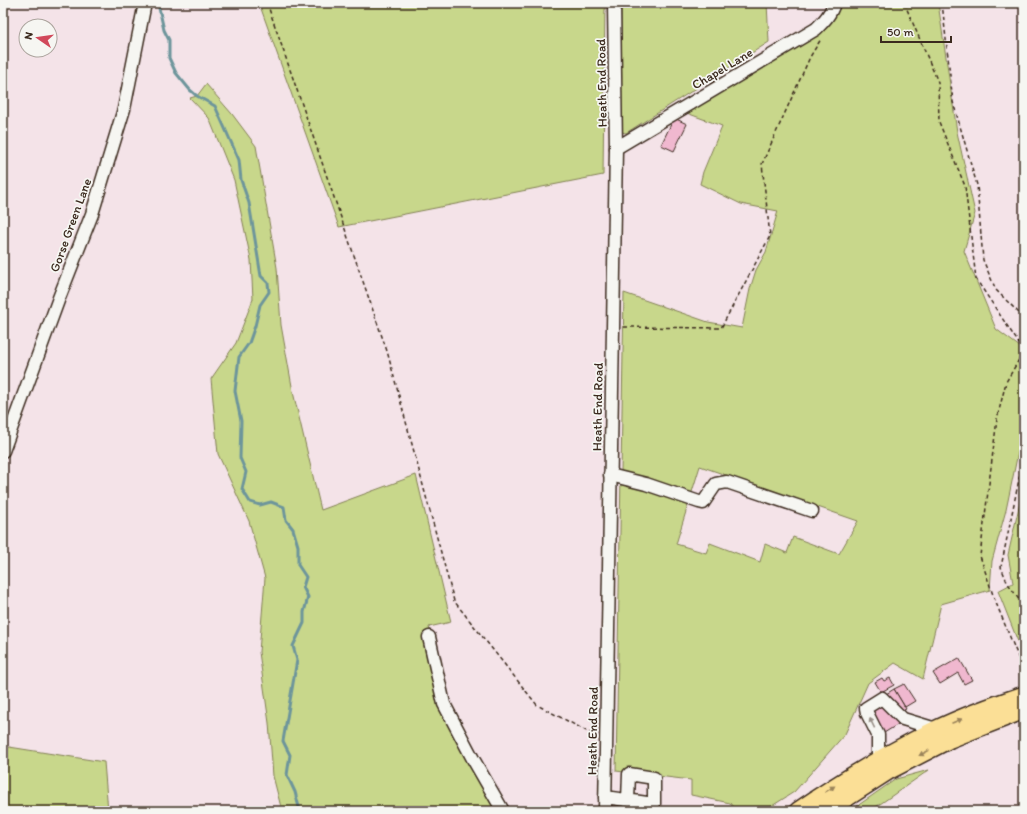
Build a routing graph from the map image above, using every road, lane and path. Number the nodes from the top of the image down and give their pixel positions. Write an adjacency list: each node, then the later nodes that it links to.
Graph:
1 (145, 3): 11 (street, Gorse Green Lane)
2 (267, 3): 21 (path)
3 (614, 3): 8 (street, Heath End Road)
4 (834, 3): 8 (street, Chapel Lane)
5 (907, 3): 17 (path)
6 (942, 3): 9 (path)
7 (824, 35): 10 (path)
8 (616, 148): 10 (street, Heath End Road)
9 (1024, 318)
10 (613, 327): 13 (street, Heath End Road)
11 (3, 451)
12 (1024, 455): 15 (path)
13 (610, 474): 14 (street); 21 (street, Heath End Road)
14 (812, 511)
15 (1024, 607)
16 (429, 637): 25 (street)
17 (1024, 671)
18 (1024, 695): 20 (highway, one-way to 18)
19 (1024, 710): 28 (highway, one-way to 28)
20 (936, 729): 22 (highway); 22 (street, one-way to 20)
21 (606, 742): 23 (street, Heath End Road)
22 (878, 760): 27 (highway, one-way to 22)
23 (605, 797): 24 (street); 26 (street, Heath End Road)
24 (628, 800)
25 (503, 811)
26 (605, 811)
27 (798, 811)
28 (826, 811)

